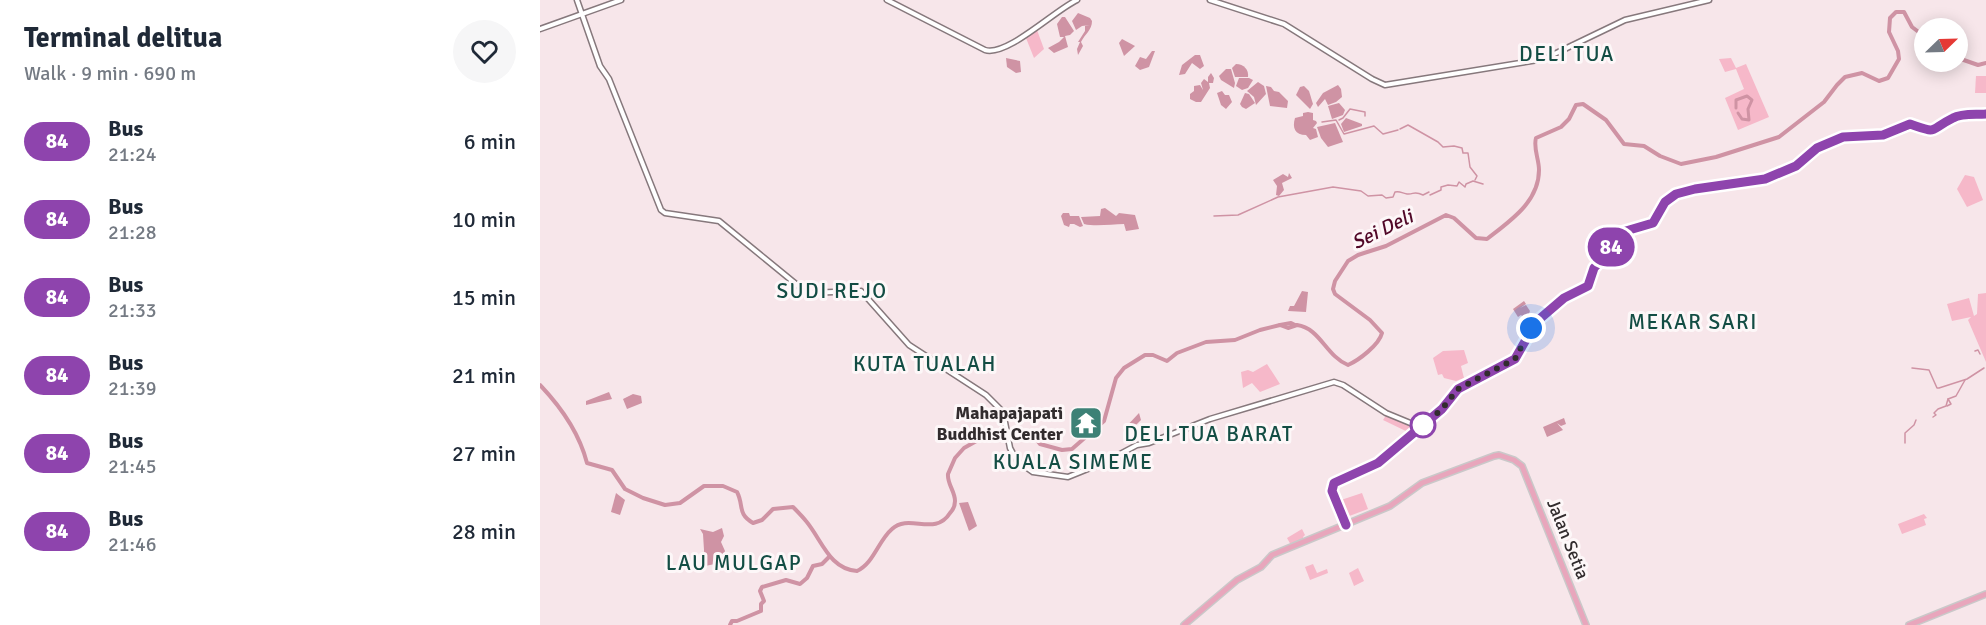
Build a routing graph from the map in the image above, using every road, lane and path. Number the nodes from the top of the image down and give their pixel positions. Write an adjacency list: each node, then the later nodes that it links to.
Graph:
1 (577, 0): 7 (main road)
2 (621, 0): 7 (main road)
3 (887, 0): 4 (main road)
4 (1077, 0)
5 (1210, 0): 6 (main road)
6 (1709, 0)
7 (583, 14): 8 (main road); 10 (main road)
8 (540, 29)
9 (1986, 114): 10 (main road)
10 (1421, 427): 11 (main road)
11 (1345, 525): 13 (main road); 14 (main road, Jalan Setia)
12 (1986, 594): 15 (main road)
13 (1184, 625)
14 (1586, 625)
15 (1909, 625)

